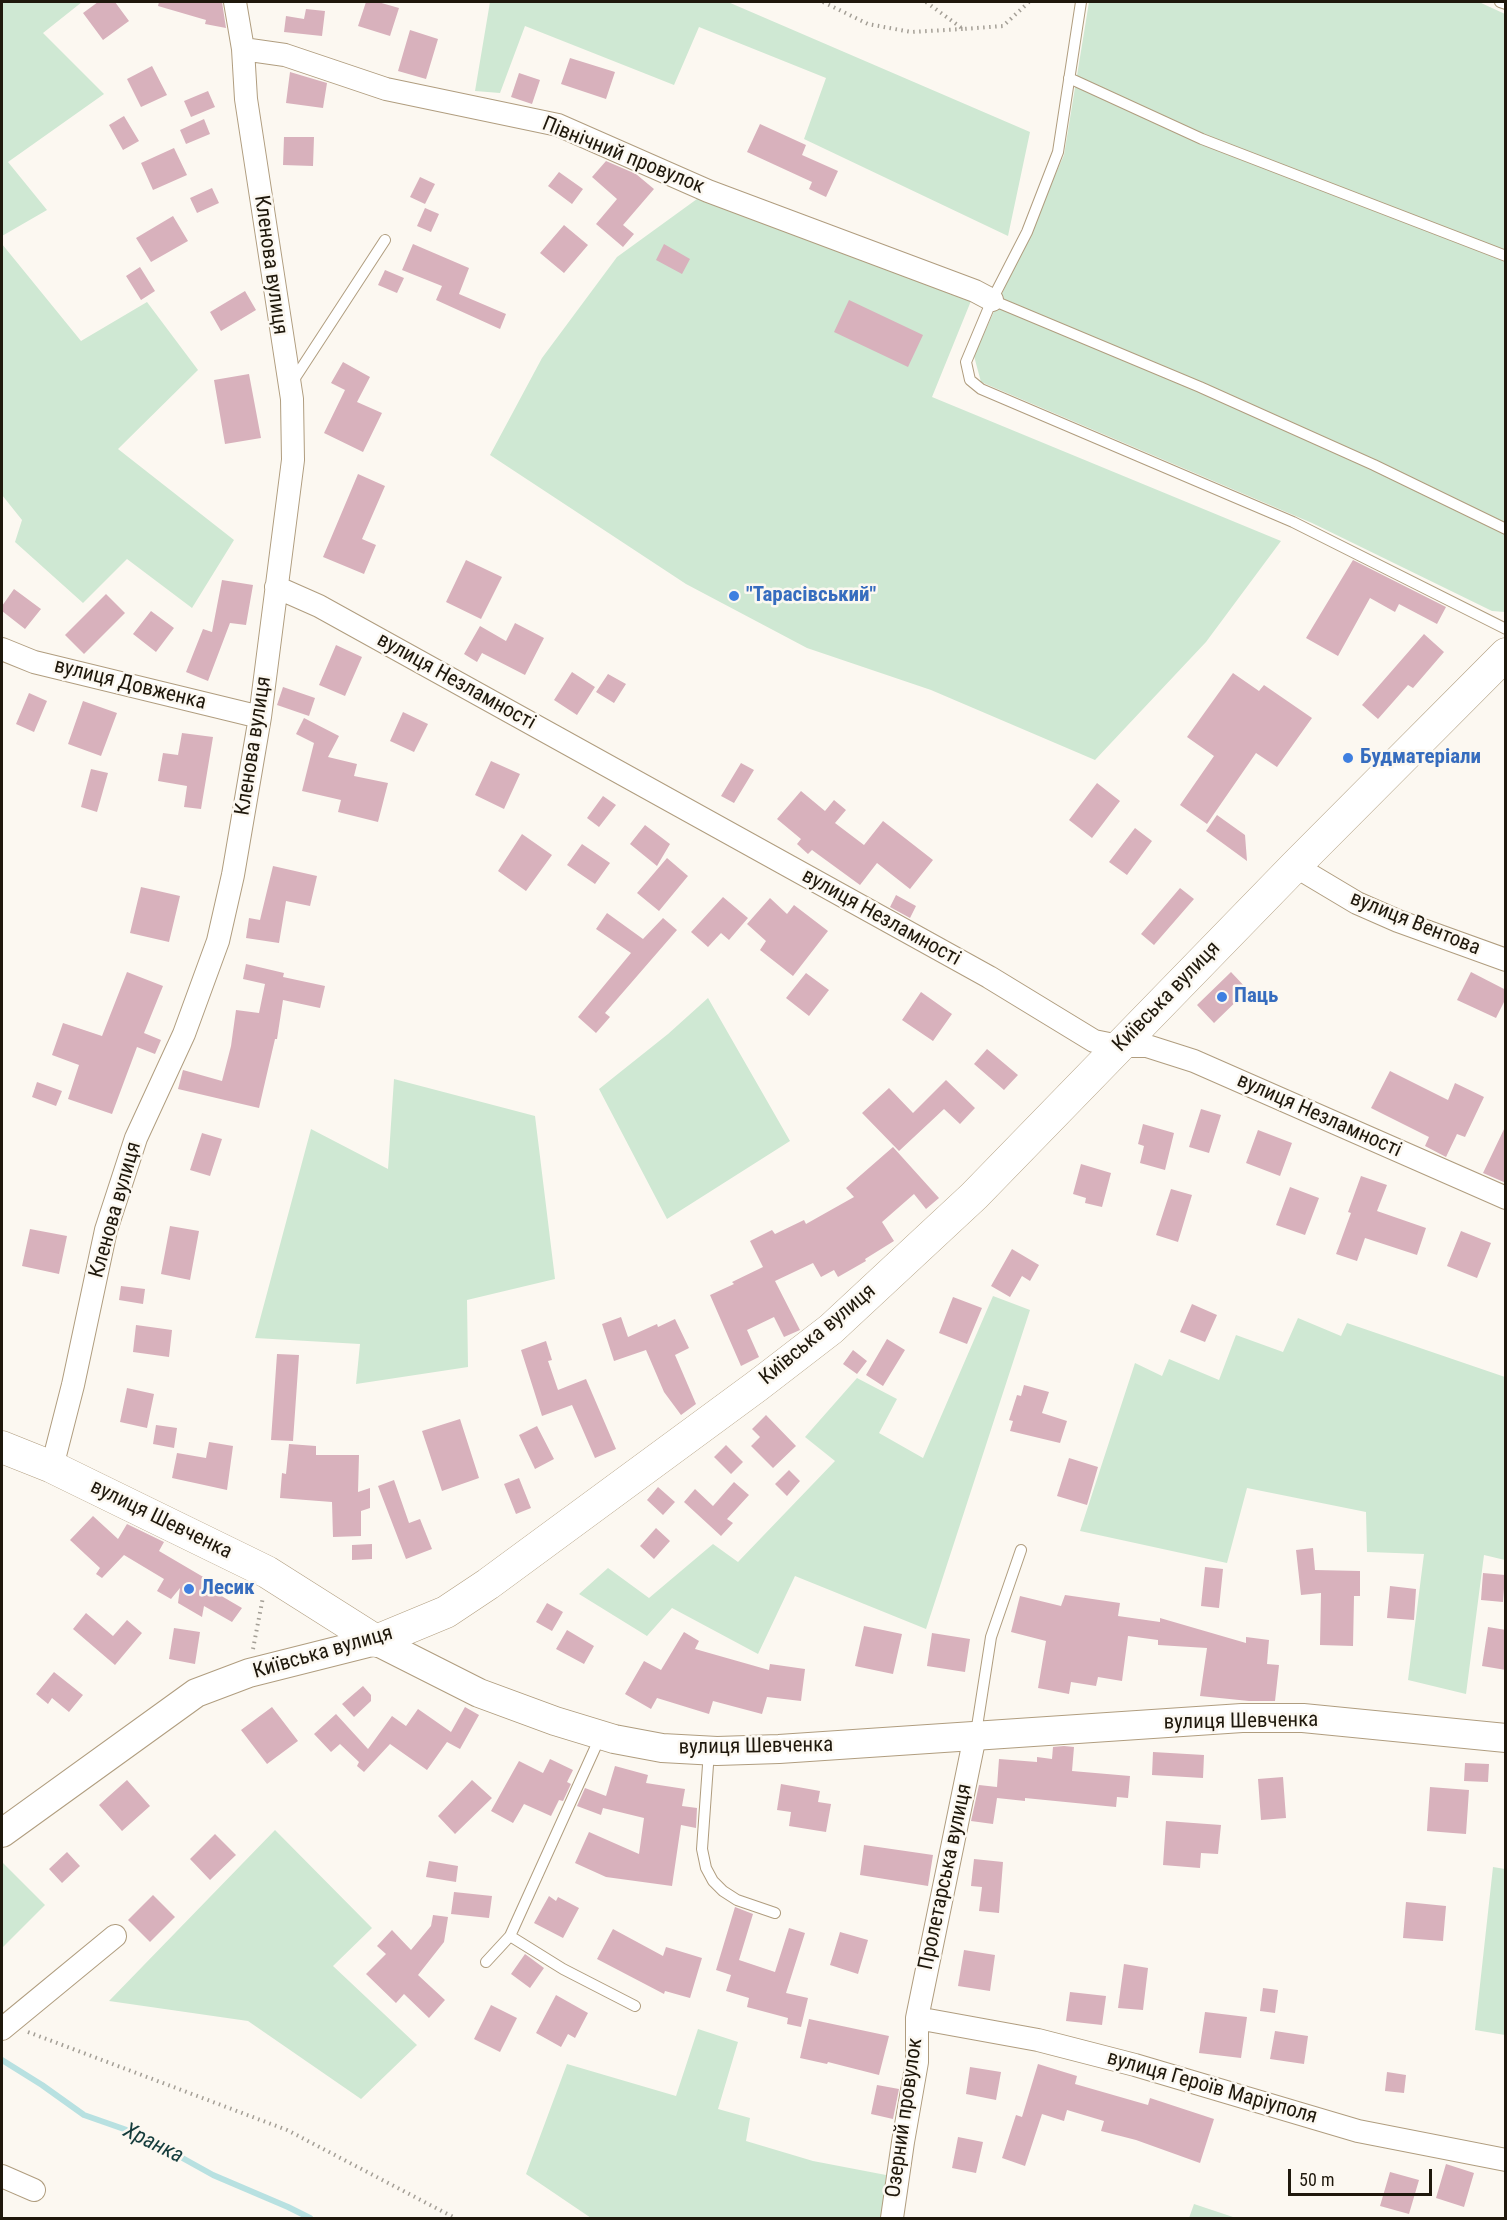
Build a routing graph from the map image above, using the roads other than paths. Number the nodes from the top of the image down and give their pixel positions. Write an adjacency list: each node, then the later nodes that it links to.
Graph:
1 (235, 2): 5 (street, Кленова вулиця)
2 (1080, 2): 6 (lane)
3 (1500, 2): 4 (lane)
4 (1506, 4)
5 (243, 50): 9 (street, Північний провулок); 10 (street, Кленова вулиця)
6 (1069, 78): 8 (lane); 9 (lane)
7 (385, 240): 10 (lane)
8 (1506, 256)
9 (992, 300): 11 (lane); 13 (lane)
10 (289, 387): 12 (street, Кленова вулиця)
11 (1506, 529)
12 (276, 587): 16 (street, Кленова вулиця); 19 (street, вулиця Незламності)
13 (1506, 629)
14 (2, 649): 16 (street, вулиця Довженка)
15 (1506, 654): 17 (main road, Київська вулиця)
16 (260, 717): 22 (street, Кленова вулиця)
17 (1295, 866): 18 (street, вулиця Вентова); 19 (main road, Київська вулиця)
18 (1506, 960)
19 (1119, 1046): 20 (street, вулиця Незламності); 24 (main road, Київська вулиця)
20 (1506, 1198)
21 (2, 1447): 22 (main road, вулиця Шевченка)
22 (52, 1467): 24 (main road, вулиця Шевченка)
23 (1021, 1550): 26 (lane)
24 (376, 1641): 25 (street, вулиця Шевченка); 29 (street, Київська вулиця)
25 (602, 1735): 28 (street, вулиця Шевченка); 32 (lane)
26 (975, 1736): 27 (street, вулиця Шевченка); 28 (street, вулиця Шевченка); 35 (street, Пролетарська вулиця)
27 (1506, 1738)
28 (709, 1751): 30 (lane)
29 (2, 1833)
30 (775, 1913)
31 (115, 1936): 36 (street)
32 (510, 1936): 33 (lane); 34 (lane)
33 (486, 1962)
34 (635, 2006)
35 (917, 2018): 37 (street, вулиця Героїв Маріуполя); 40 (street, Озерний провулок)
36 (11, 2030)
37 (1506, 2160)
38 (2, 2176): 39 (street)
39 (34, 2190)
40 (892, 2218)

